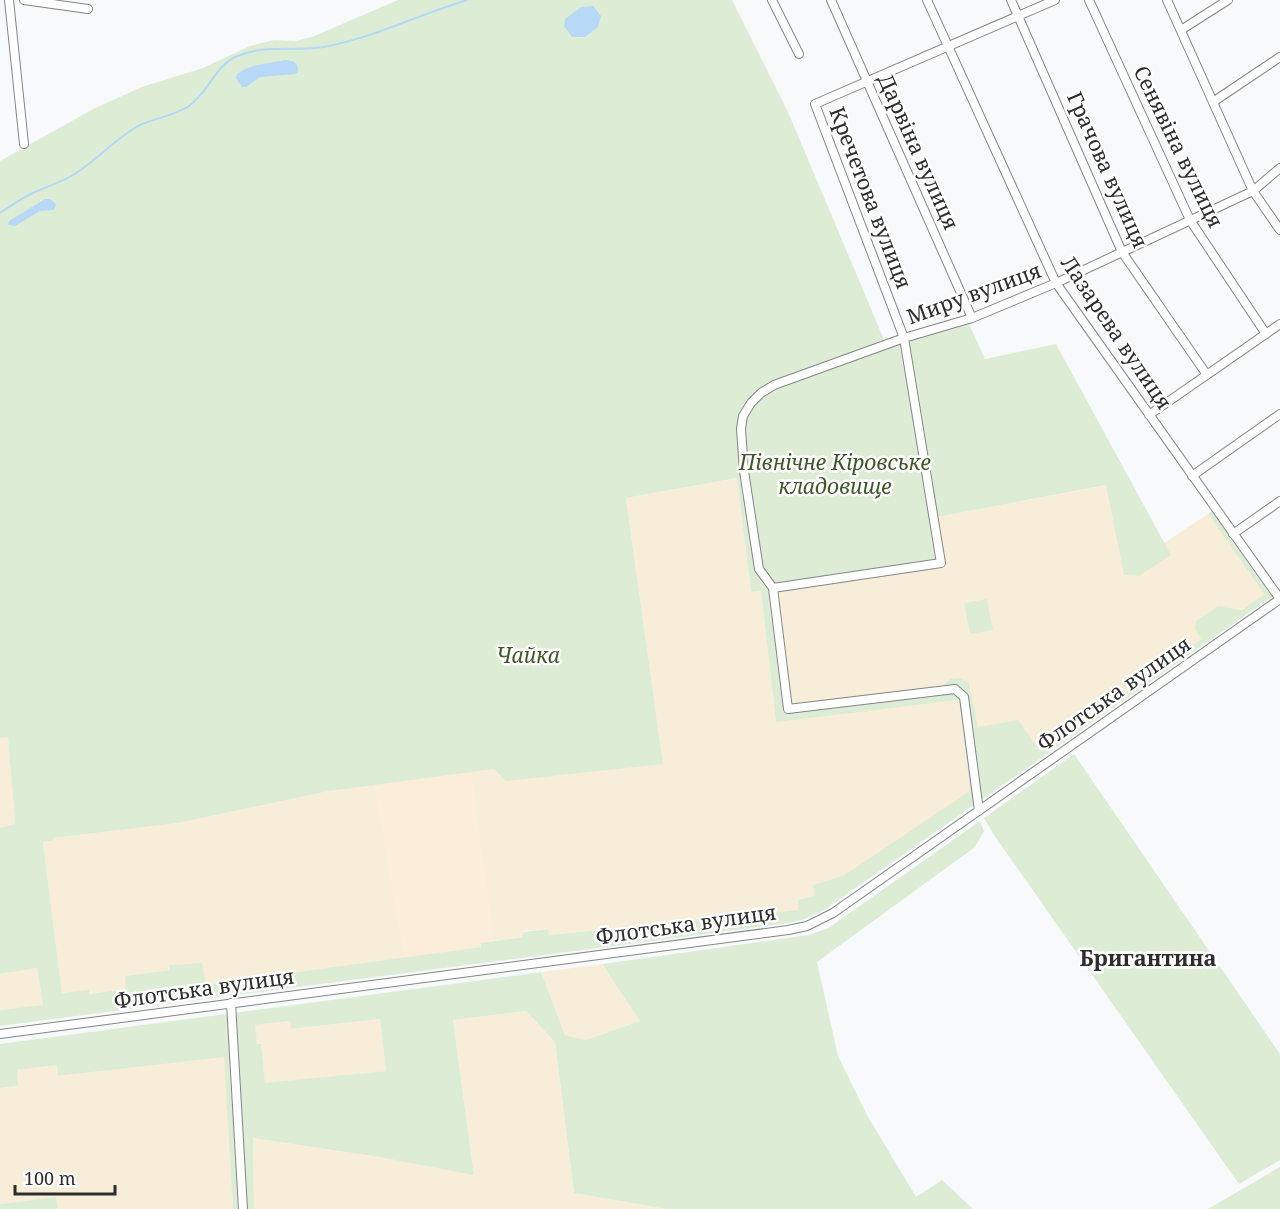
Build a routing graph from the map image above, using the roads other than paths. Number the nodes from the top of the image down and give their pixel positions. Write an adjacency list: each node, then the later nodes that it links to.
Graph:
1 (9, 0): 19 (street)
2 (24, 0): 11 (street)
3 (772, 0): 15 (street)
4 (831, 0): 17 (street, Дарвіна вулиця)
5 (927, 0): 14 (street, Лазарева вулиця)
6 (1011, 0): 12 (street, Грачова вулиця)
7 (1055, 0): 12 (street)
8 (1089, 0): 22 (street, Сенявіна вулиця)
9 (1167, 0): 13 (street)
10 (1228, 0): 13 (street)
11 (88, 9)
12 (1019, 15): 14 (street); 24 (street, Грачова вулиця)
13 (1181, 30): 18 (street)
14 (948, 46): 17 (street); 25 (street, Лазарева вулиця)
15 (799, 54)
16 (1280, 57): 18 (street)
17 (867, 81): 26 (street, Дарвіна вулиця); 29 (street, Кречетова вулиця)
18 (1213, 102): 21 (street)
19 (24, 144)
20 (1280, 168): 21 (street, Миру вулиця)
21 (1252, 191): 22 (street, Миру вулиця); 23 (street)
22 (1190, 220): 24 (street, Миру вулиця); 28 (street, Сенявіна вулиця)
23 (1280, 230)
24 (1122, 252): 25 (street, Миру вулиця); 30 (street, Грачова вулиця)
25 (1056, 284): 26 (street, Миру вулиця); 32 (street, Лазарева вулиця)
26 (972, 318): 29 (street, Миру вулиця)
27 (1280, 324): 28 (street)
28 (1266, 334): 30 (street)
29 (904, 338): 36 (street, Миру вулиця); 36 (street, Кречетова вулиця)
30 (1207, 375): 32 (street)
31 (1280, 414): 33 (street)
32 (1149, 415): 33 (street, Лазарева вулиця)
33 (1192, 476): 35 (street, Лазарева вулиця)
34 (1280, 501): 35 (street)
35 (1233, 534): 37 (street, Лазарева вулиця)
36 (773, 588): 38 (street)
37 (1280, 599): 38 (street, Флотська вулиця)
38 (979, 811): 39 (street, Флотська вулиця)
39 (231, 1004): 40 (street, Флотська вулиця); 41 (street)
40 (0, 1034)
41 (243, 1209)

